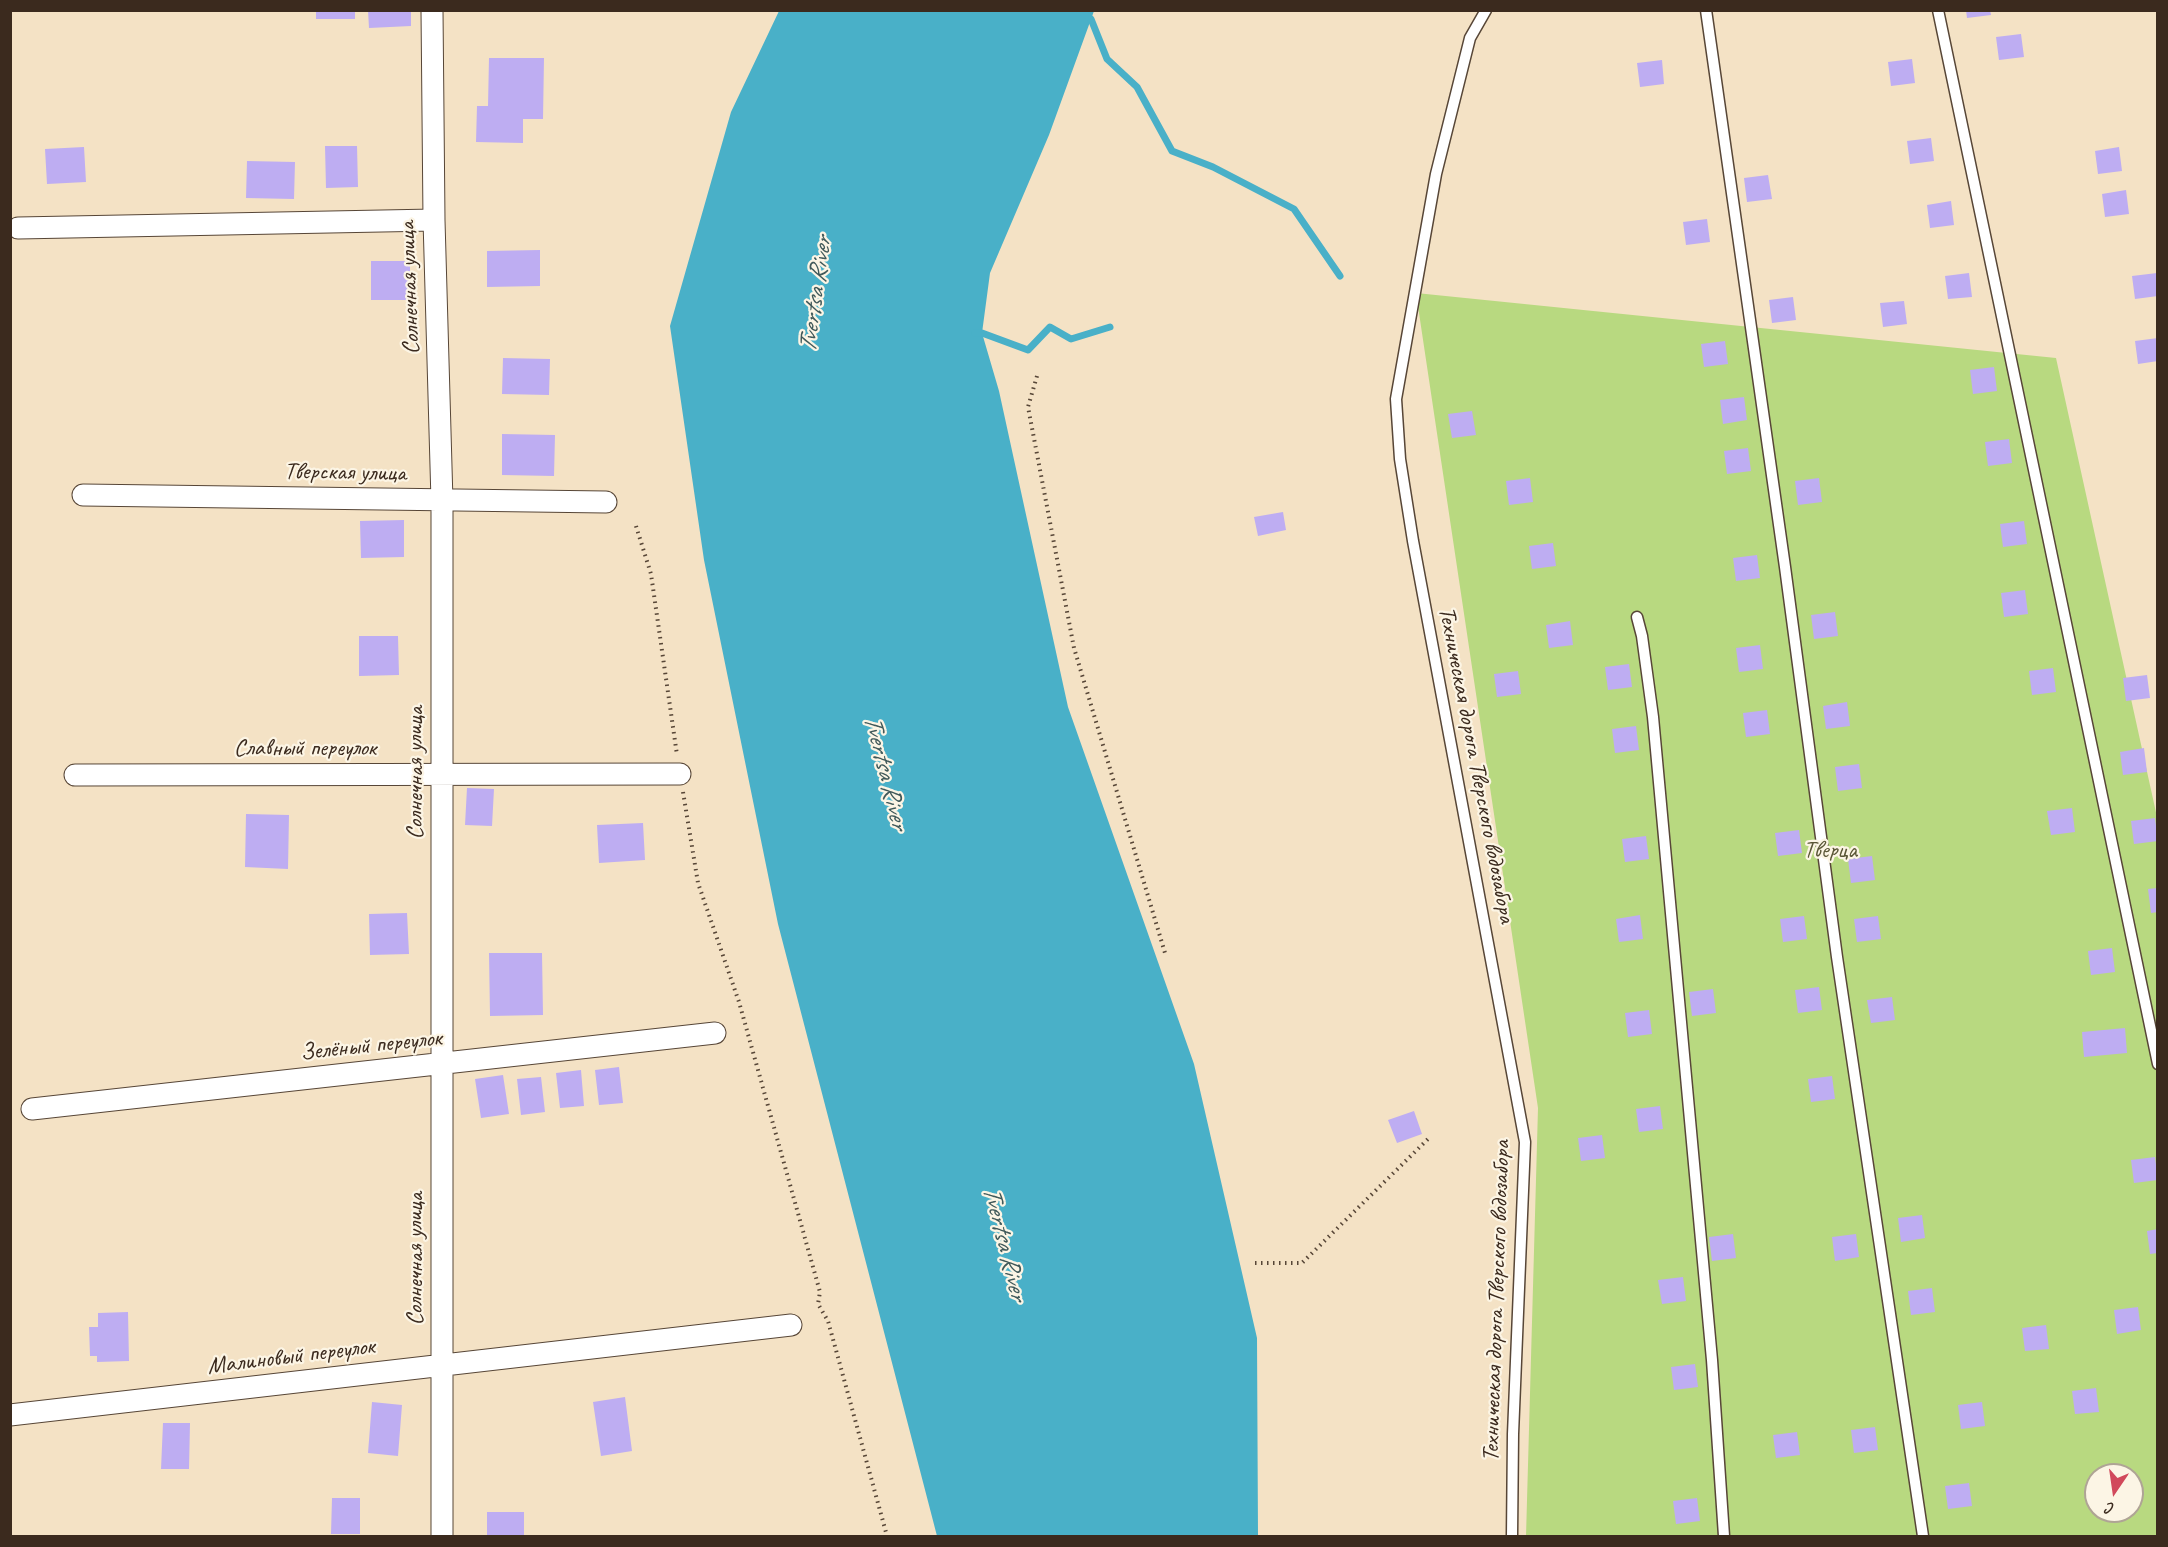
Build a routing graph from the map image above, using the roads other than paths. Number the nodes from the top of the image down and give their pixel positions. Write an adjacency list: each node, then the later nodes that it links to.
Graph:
1 (432, 10): 5 (street, Солнечная улица)
2 (1486, 10): 22 (lane, Техническая дорога Тверского водозабора)
3 (1706, 10): 24 (lane)
4 (1938, 10): 16 (lane)
5 (434, 220): 6 (street); 8 (street, Солнечная улица)
6 (18, 228)
7 (83, 495): 8 (street, Тверская улица)
8 (442, 500): 9 (street, Тверская улица); 13 (street, Солнечная улица)
9 (606, 502)
10 (1637, 618): 23 (lane)
11 (680, 774): 13 (street, Славный переулок)
12 (75, 775): 13 (street, Славный переулок)
13 (442, 775): 15 (street, Солнечная улица)
14 (715, 1033): 15 (street, Зелёный переулок)
15 (442, 1064): 17 (street, Зелёный переулок); 19 (street, Солнечная улица)
16 (2157, 1064)
17 (32, 1109)
18 (791, 1325): 19 (street, Малиновый переулок)
19 (442, 1365): 20 (street, Малиновый переулок); 21 (street, Солнечная улица)
20 (10, 1414)
21 (442, 1536)
22 (1512, 1536)
23 (1724, 1536)
24 (1923, 1536)

